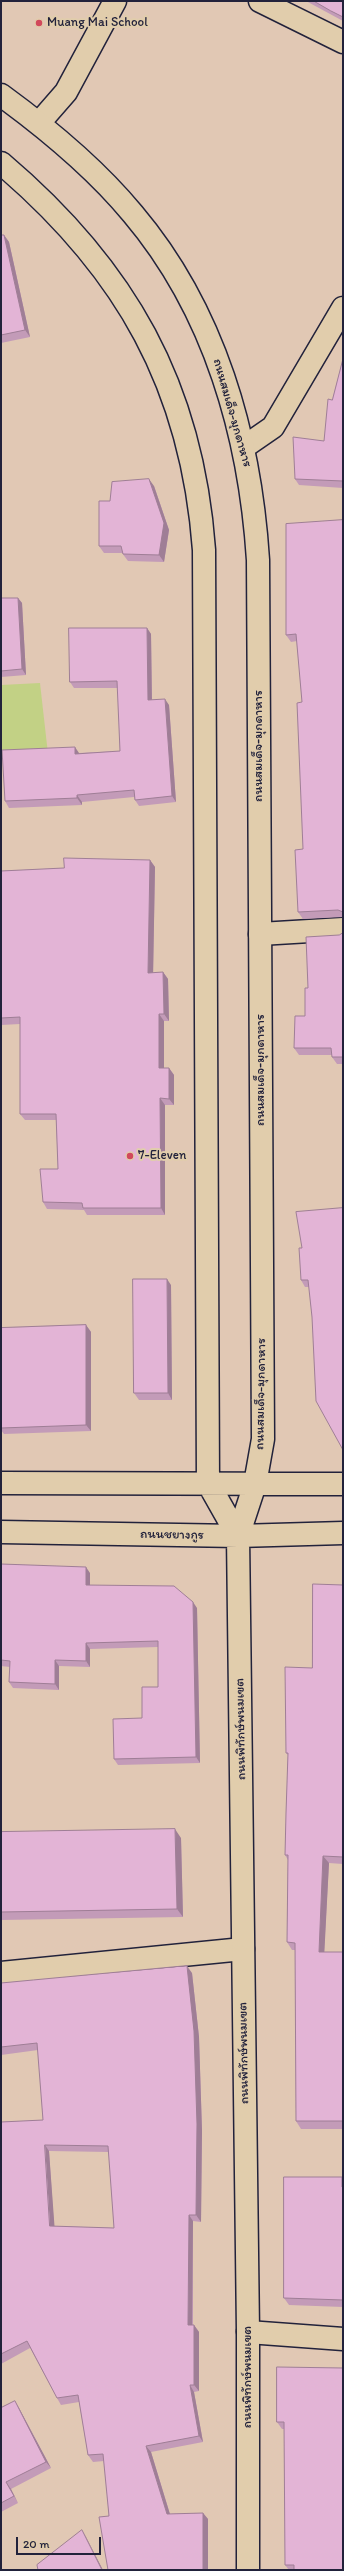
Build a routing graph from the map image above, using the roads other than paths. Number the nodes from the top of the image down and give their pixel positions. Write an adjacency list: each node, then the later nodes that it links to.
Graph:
1 (115, 1): 5 (main road)
2 (260, 1): 3 (main road)
3 (343, 42)
4 (1, 95): 5 (main road, ถนนสมเด็จ-มุกดาหาร)
5 (39, 123): 8 (main road, ถนนสมเด็จ-มุกดาหาร)
6 (1, 164): 12 (main road)
7 (343, 308): 8 (main road)
8 (244, 447): 10 (main road, ถนนสมเด็จ-มุกดาหาร)
9 (343, 929): 10 (main road)
10 (260, 934): 13 (main road, ถนนสมเด็จ-มุกดาหาร)
11 (1, 1483): 12 (main road)
12 (208, 1483): 13 (main road); 17 (main road)
13 (255, 1484): 14 (main road); 17 (main road, ถนนสมเด็จ-มุกดาหาร)
14 (343, 1484)
15 (1, 1532): 17 (main road, ถนนชยางกูร)
16 (343, 1533): 17 (main road, ถนนชยางกูร)
17 (238, 1536): 18 (main road, ถนนพิทักษ์พนมเขต)
18 (243, 1949): 19 (main road); 20 (main road, ถนนพิทักษ์พนมเขต)
19 (1, 1973)
20 (248, 2332): 21 (main road); 22 (main road, ถนนพิทักษ์พนมเขต)
21 (343, 2339)
22 (248, 2570)

